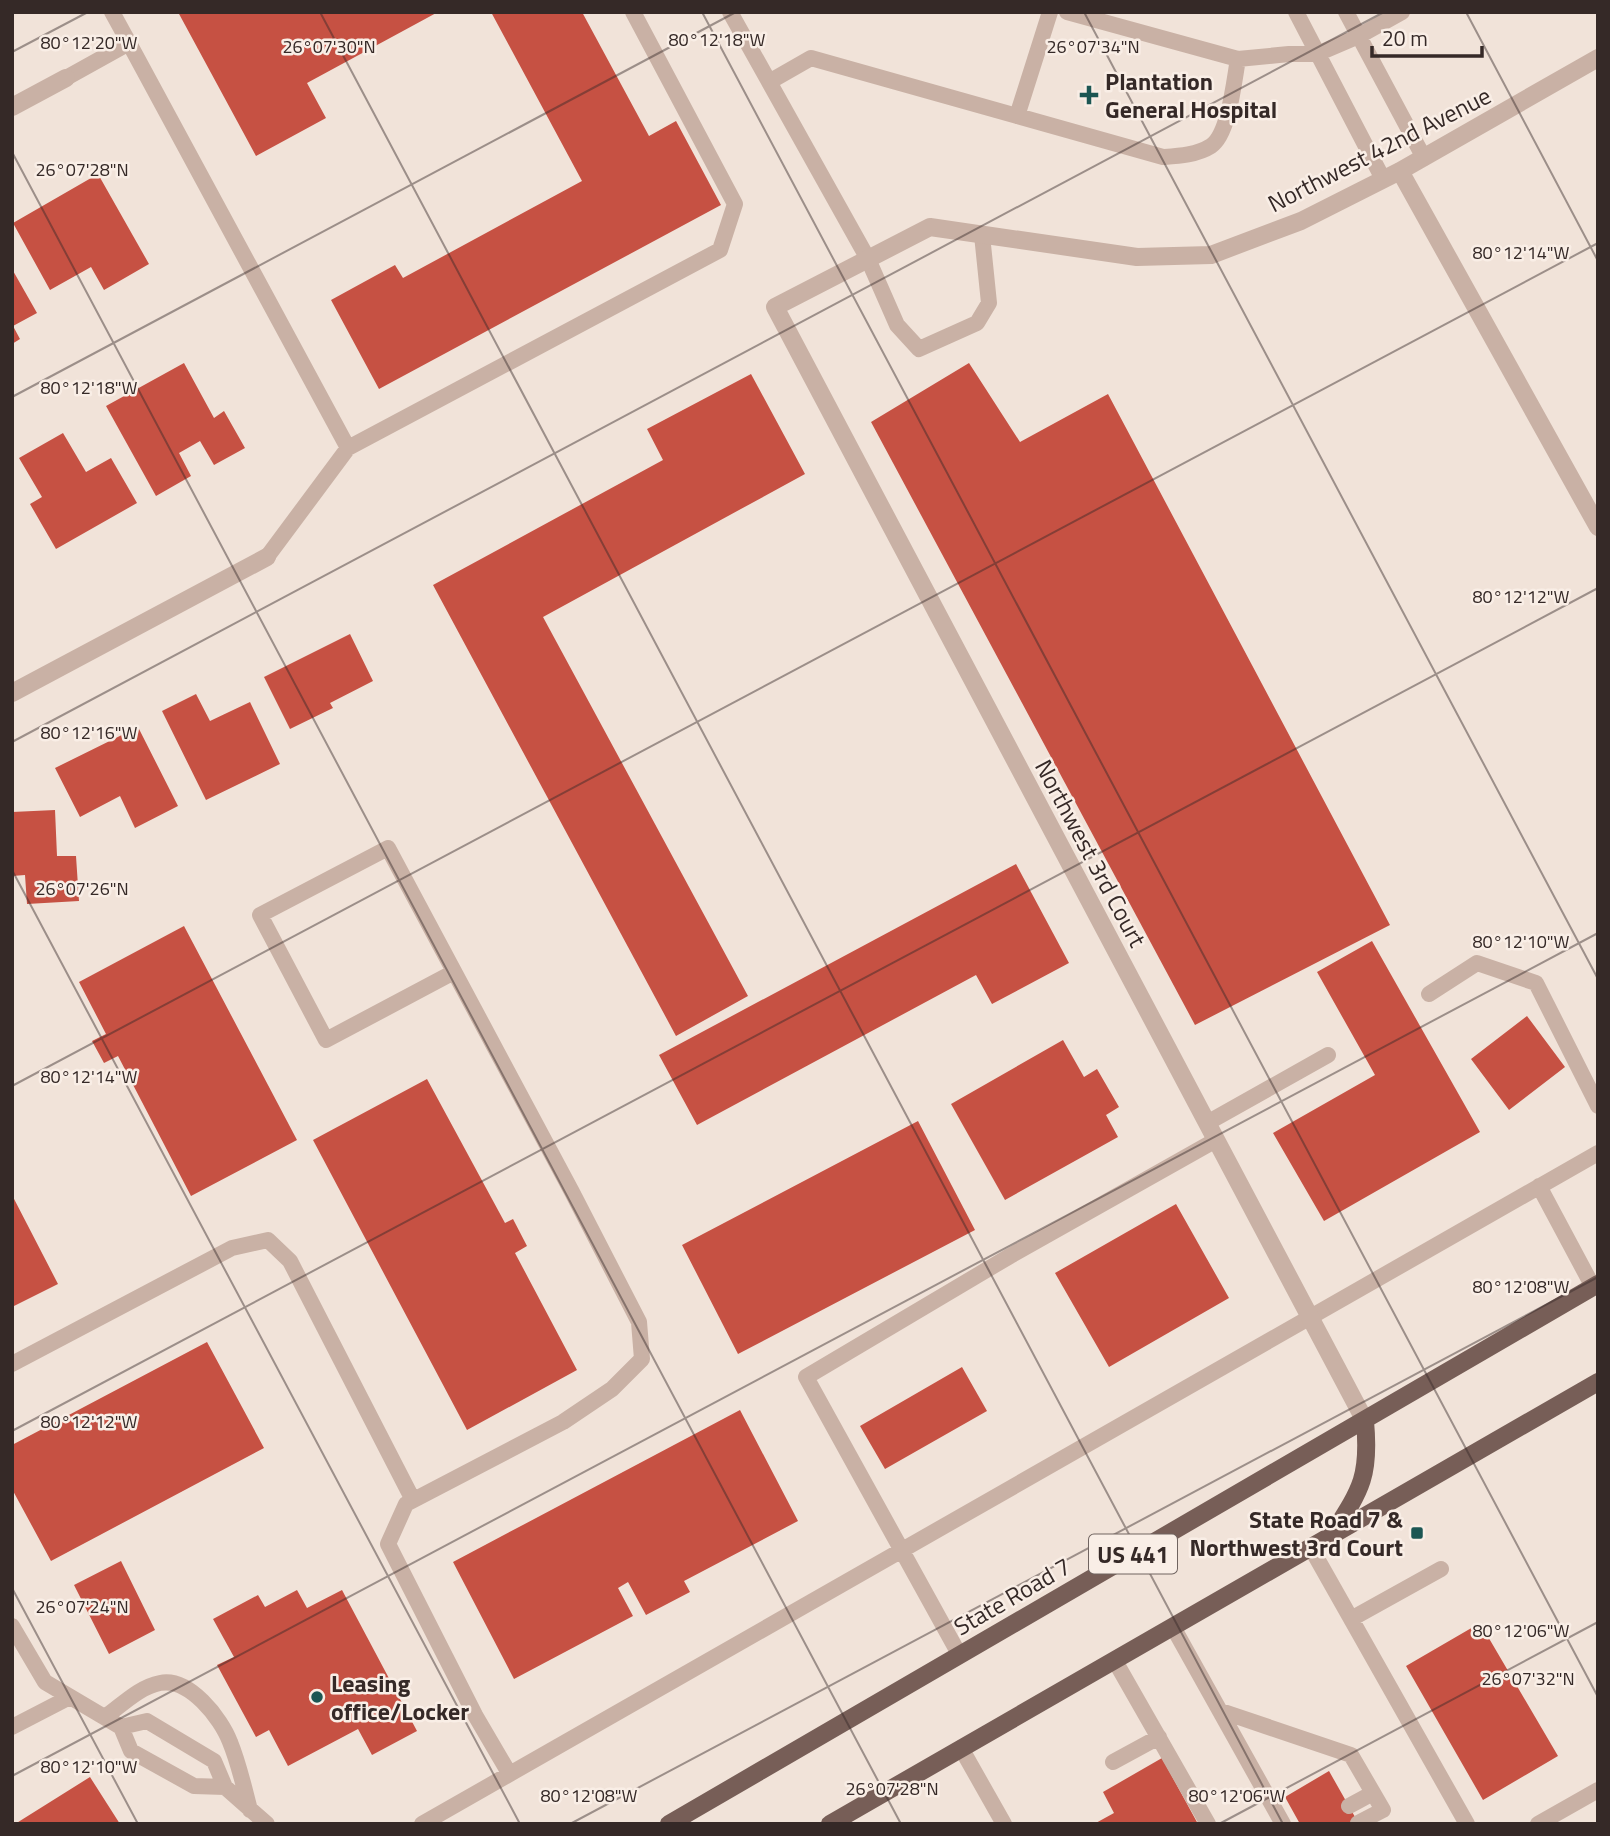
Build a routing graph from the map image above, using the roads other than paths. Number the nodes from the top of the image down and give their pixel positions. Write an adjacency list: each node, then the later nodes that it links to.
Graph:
1 (113, 12): 10 (lane)
2 (633, 12): 24 (lane)
3 (730, 12): 15 (lane)
4 (1051, 12): 17 (lane)
5 (1067, 12): 13 (lane)
6 (1296, 12): 11 (lane)
7 (1346, 12): 9 (lane)
8 (1402, 12): 9 (lane)
9 (1359, 36): 11 (lane); 18 (lane)
10 (129, 43): 14 (lane); 24 (lane)
11 (1317, 54): 13 (lane); 20 (lane)
12 (1598, 58): 18 (street, Northwest 42nd Avenue)
13 (1238, 59): 17 (lane)
14 (66, 78): 16 (street)
15 (769, 82): 17 (lane); 22 (lane)
16 (12, 107)
17 (1017, 116)
18 (1424, 158): 19 (street, Northwest 42nd Avenue)
19 (1400, 171): 20 (street, Northwest 42nd Avenue); 25 (street)
20 (1383, 179): 21 (street, Northwest 42nd Avenue)
21 (982, 234): 22 (street, Northwest 42nd Avenue); 22 (lane)
22 (868, 259): 23 (street, Northwest 42nd Avenue)
23 (775, 307): 32 (street, Northwest 3rd Court)
24 (348, 448): 26 (lane)
25 (1598, 527)
26 (267, 557): 27 (street)
27 (12, 693)
28 (454, 972): 28 (lane); 41 (lane)
29 (1429, 994): 31 (lane)
30 (1328, 1055): 32 (lane)
31 (1598, 1106)
32 (1207, 1123): 33 (street, Northwest 3rd Court)
33 (1216, 1140): 37 (street, Northwest 3rd Court); 44 (lane)
34 (1598, 1153): 35 (lane)
35 (1539, 1186): 36 (lane); 37 (lane)
36 (1595, 1286): 40 (main road, State Road 7 / US 441)
37 (1309, 1316): 40 (street, Northwest 3rd Court); 44 (lane)
38 (12, 1364): 41 (lane)
39 (1598, 1382): 42 (main road)
40 (1365, 1420): 42 (main road); 49 (main road, State Road 7 / US 441)
41 (413, 1500): 59 (lane)
42 (1331, 1536): 43 (main road)
43 (1311, 1548): 46 (lane); 48 (main road)
44 (901, 1549): 49 (lane); 59 (lane)
45 (1441, 1569): 46 (lane)
46 (1351, 1619): 74 (lane)
47 (12, 1626): 51 (lane)
48 (1173, 1627): 50 (main road); 52 (lane)
49 (959, 1654): 69 (main road, State Road 7 / US 441)
50 (1115, 1661): 56 (lane); 57 (main road)
51 (70, 1697): 53 (lane); 54 (lane)
52 (1221, 1711): 62 (lane); 73 (lane)
53 (105, 1717): 55 (lane); 64 (lane)
54 (12, 1727)
55 (121, 1727): 60 (lane); 60 (lane)
56 (1160, 1737): 58 (lane); 72 (lane)
57 (961, 1748): 70 (main road); 71 (lane)
58 (1113, 1762)
59 (509, 1773): 68 (lane)
60 (225, 1787): 64 (lane)
61 (1598, 1790): 75 (lane)
62 (1373, 1793): 63 (lane); 65 (lane)
63 (1349, 1806)
64 (250, 1810): 67 (lane)
65 (1386, 1817): 66 (lane)
66 (1358, 1823)
67 (267, 1824)
68 (422, 1824)
69 (669, 1824)
70 (830, 1824)
71 (1004, 1824)
72 (1208, 1824)
73 (1283, 1824)
74 (1467, 1824)
75 (1538, 1824)

